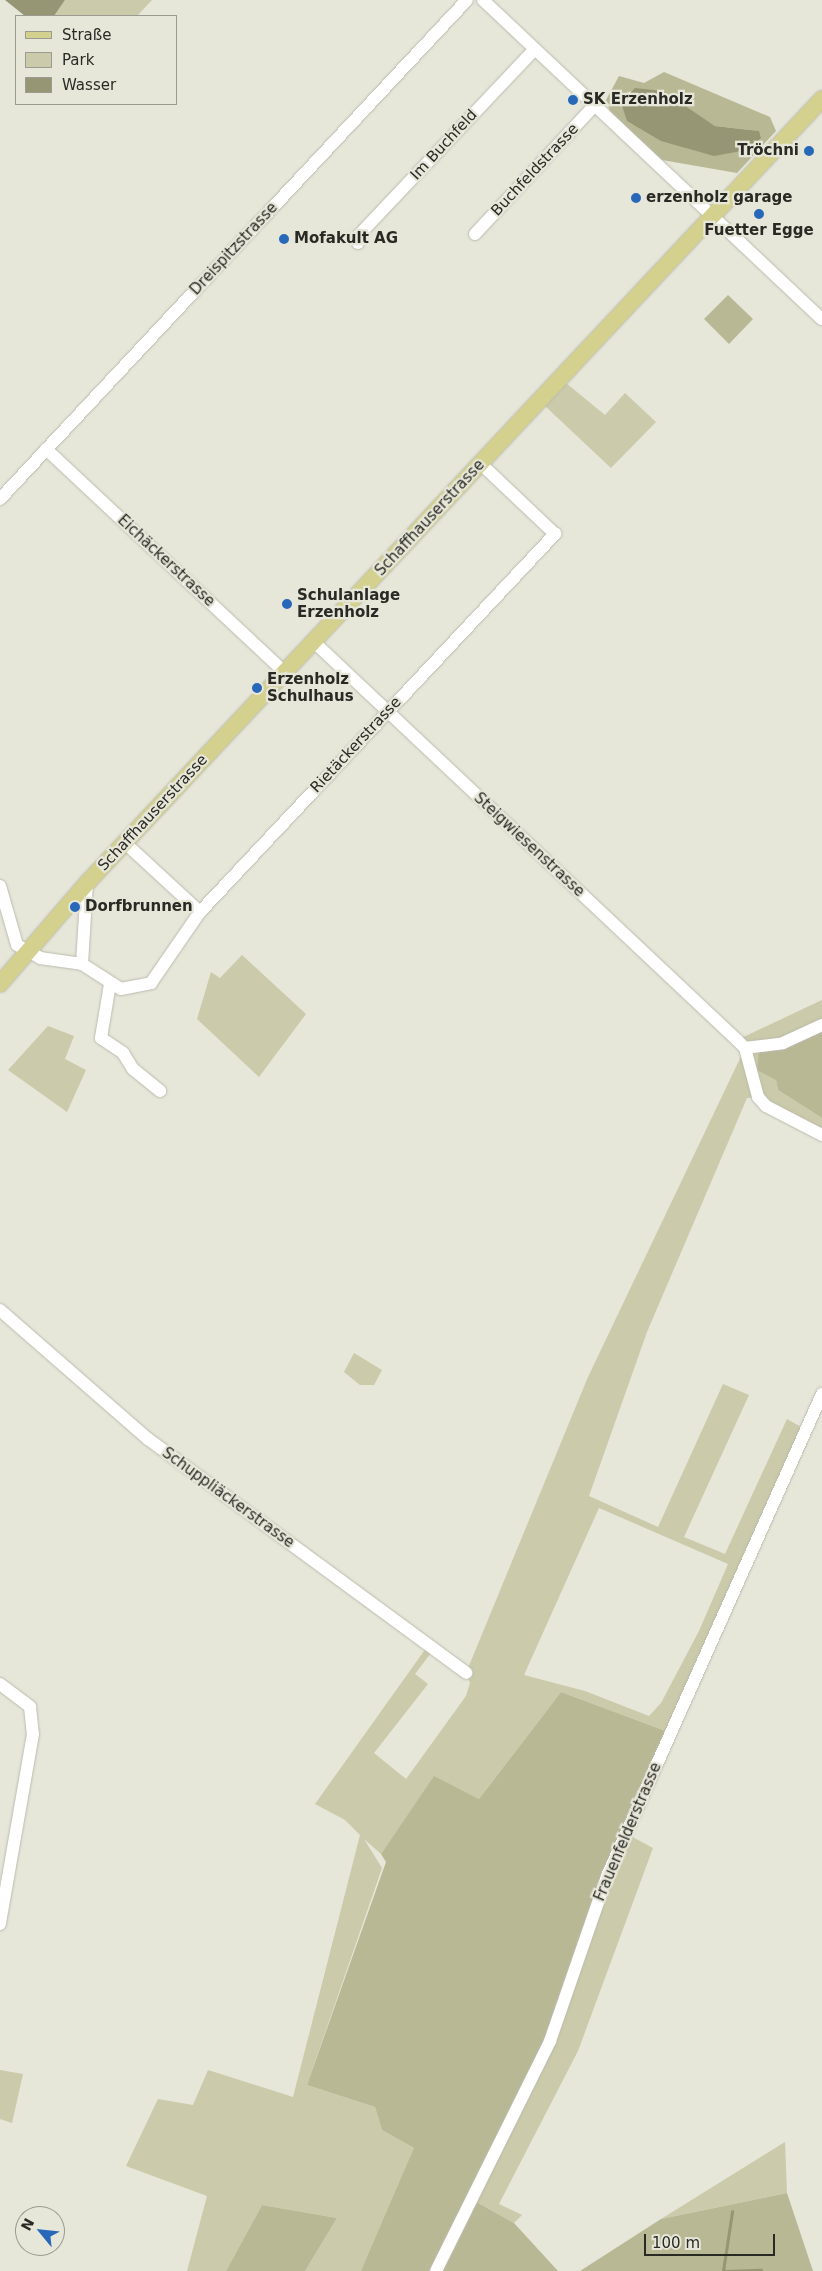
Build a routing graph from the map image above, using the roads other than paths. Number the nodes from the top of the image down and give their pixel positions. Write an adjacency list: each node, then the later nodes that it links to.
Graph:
1 (467, 0): 10 (street, Dreispitzstrasse)
2 (483, 0): 3 (street)
3 (535, 49): 5 (street); 8 (street, Im Buchfeld)
4 (822, 98): 6 (main road, Schaffhauserstrasse)
5 (595, 106): 6 (street); 7 (street, Buchfeldstrasse)
6 (712, 216): 9 (street); 11 (main road, Schaffhauserstrasse)
7 (475, 234)
8 (358, 243)
9 (822, 318)
10 (46, 449): 12 (street, Dreispitzstrasse); 14 (street, Eichäckerstrasse)
11 (480, 464): 13 (main road, Schaffhauserstrasse); 15 (street, Rietäckerstrasse)
12 (0, 498)
13 (314, 642): 14 (main road, Schaffhauserstrasse); 15 (street, Steigwiesenstrasse)
14 (285, 673): 16 (main road, Schaffhauserstrasse)
15 (388, 711): 19 (street, Rietäckerstrasse); 25 (street, Steigwiesenstrasse)
16 (125, 843): 17 (main road, Schaffhauserstrasse); 19 (street)
17 (87, 883): 20 (main road, Schaffhauserstrasse); 21 (street)
18 (0, 886): 20 (street)
19 (200, 912): 23 (street, Rietäckerstrasse)
20 (28, 952): 21 (street, Rietäckerstrasse); 22 (main road, Schaffhauserstrasse)
21 (82, 964): 23 (street, Rietäckerstrasse)
22 (0, 984)
23 (110, 984): 26 (street)
24 (822, 1025): 25 (street)
25 (745, 1048): 27 (street)
26 (160, 1091)
27 (822, 1135)
28 (0, 1310): 30 (street, Schuppliäckerstrasse)
29 (822, 1394): 33 (street, Frauenfelderstrasse)
30 (466, 1673)
31 (0, 1684): 32 (street)
32 (0, 1924)
33 (436, 2271)

